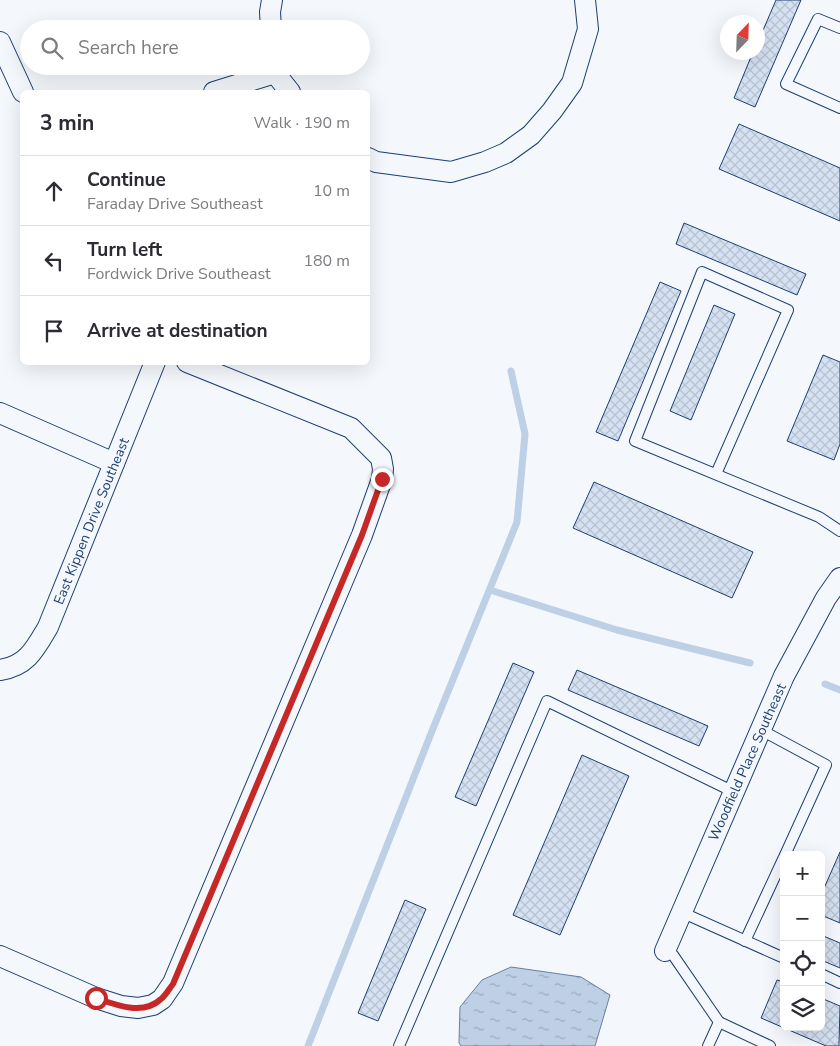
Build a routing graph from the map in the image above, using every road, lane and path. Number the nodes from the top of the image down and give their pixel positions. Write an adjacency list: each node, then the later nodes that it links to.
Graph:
1 (272, 0): 3 (street)
2 (585, 0): 12 (street)
3 (270, 20)
4 (840, 28): 11 (lane)
5 (0, 42): 8 (street)
6 (260, 75): 9 (street)
7 (278, 75): 10 (street)
8 (22, 90)
9 (219, 90)
10 (289, 90)
11 (840, 108)
12 (370, 159)
13 (154, 365): 16 (street, East Kippen Drive Southeast)
14 (194, 365): 28 (street)
15 (0, 414): 16 (street)
16 (114, 463): 20 (street, East Kippen Drive Southeast)
17 (716, 474): 17 (lane); 18 (lane)
18 (840, 531)
19 (840, 578): 21 (street, Woodfield Place Southeast)
20 (6, 669)
21 (760, 730): 22 (street, Woodfield Place Southeast); 23 (lane)
22 (734, 792): 25 (street, Woodfield Place Southeast); 33 (lane)
23 (786, 851)
24 (780, 865): 26 (lane)
25 (681, 912): 26 (lane); 27 (street, Woodfield Place Southeast)
26 (745, 941): 29 (lane)
27 (665, 951): 32 (lane)
28 (0, 956)
29 (780, 956)
30 (825, 976): 31 (lane)
31 (840, 983)
32 (719, 1022): 34 (lane); 35 (lane)
33 (399, 1046)
34 (708, 1046)
35 (770, 1046)

